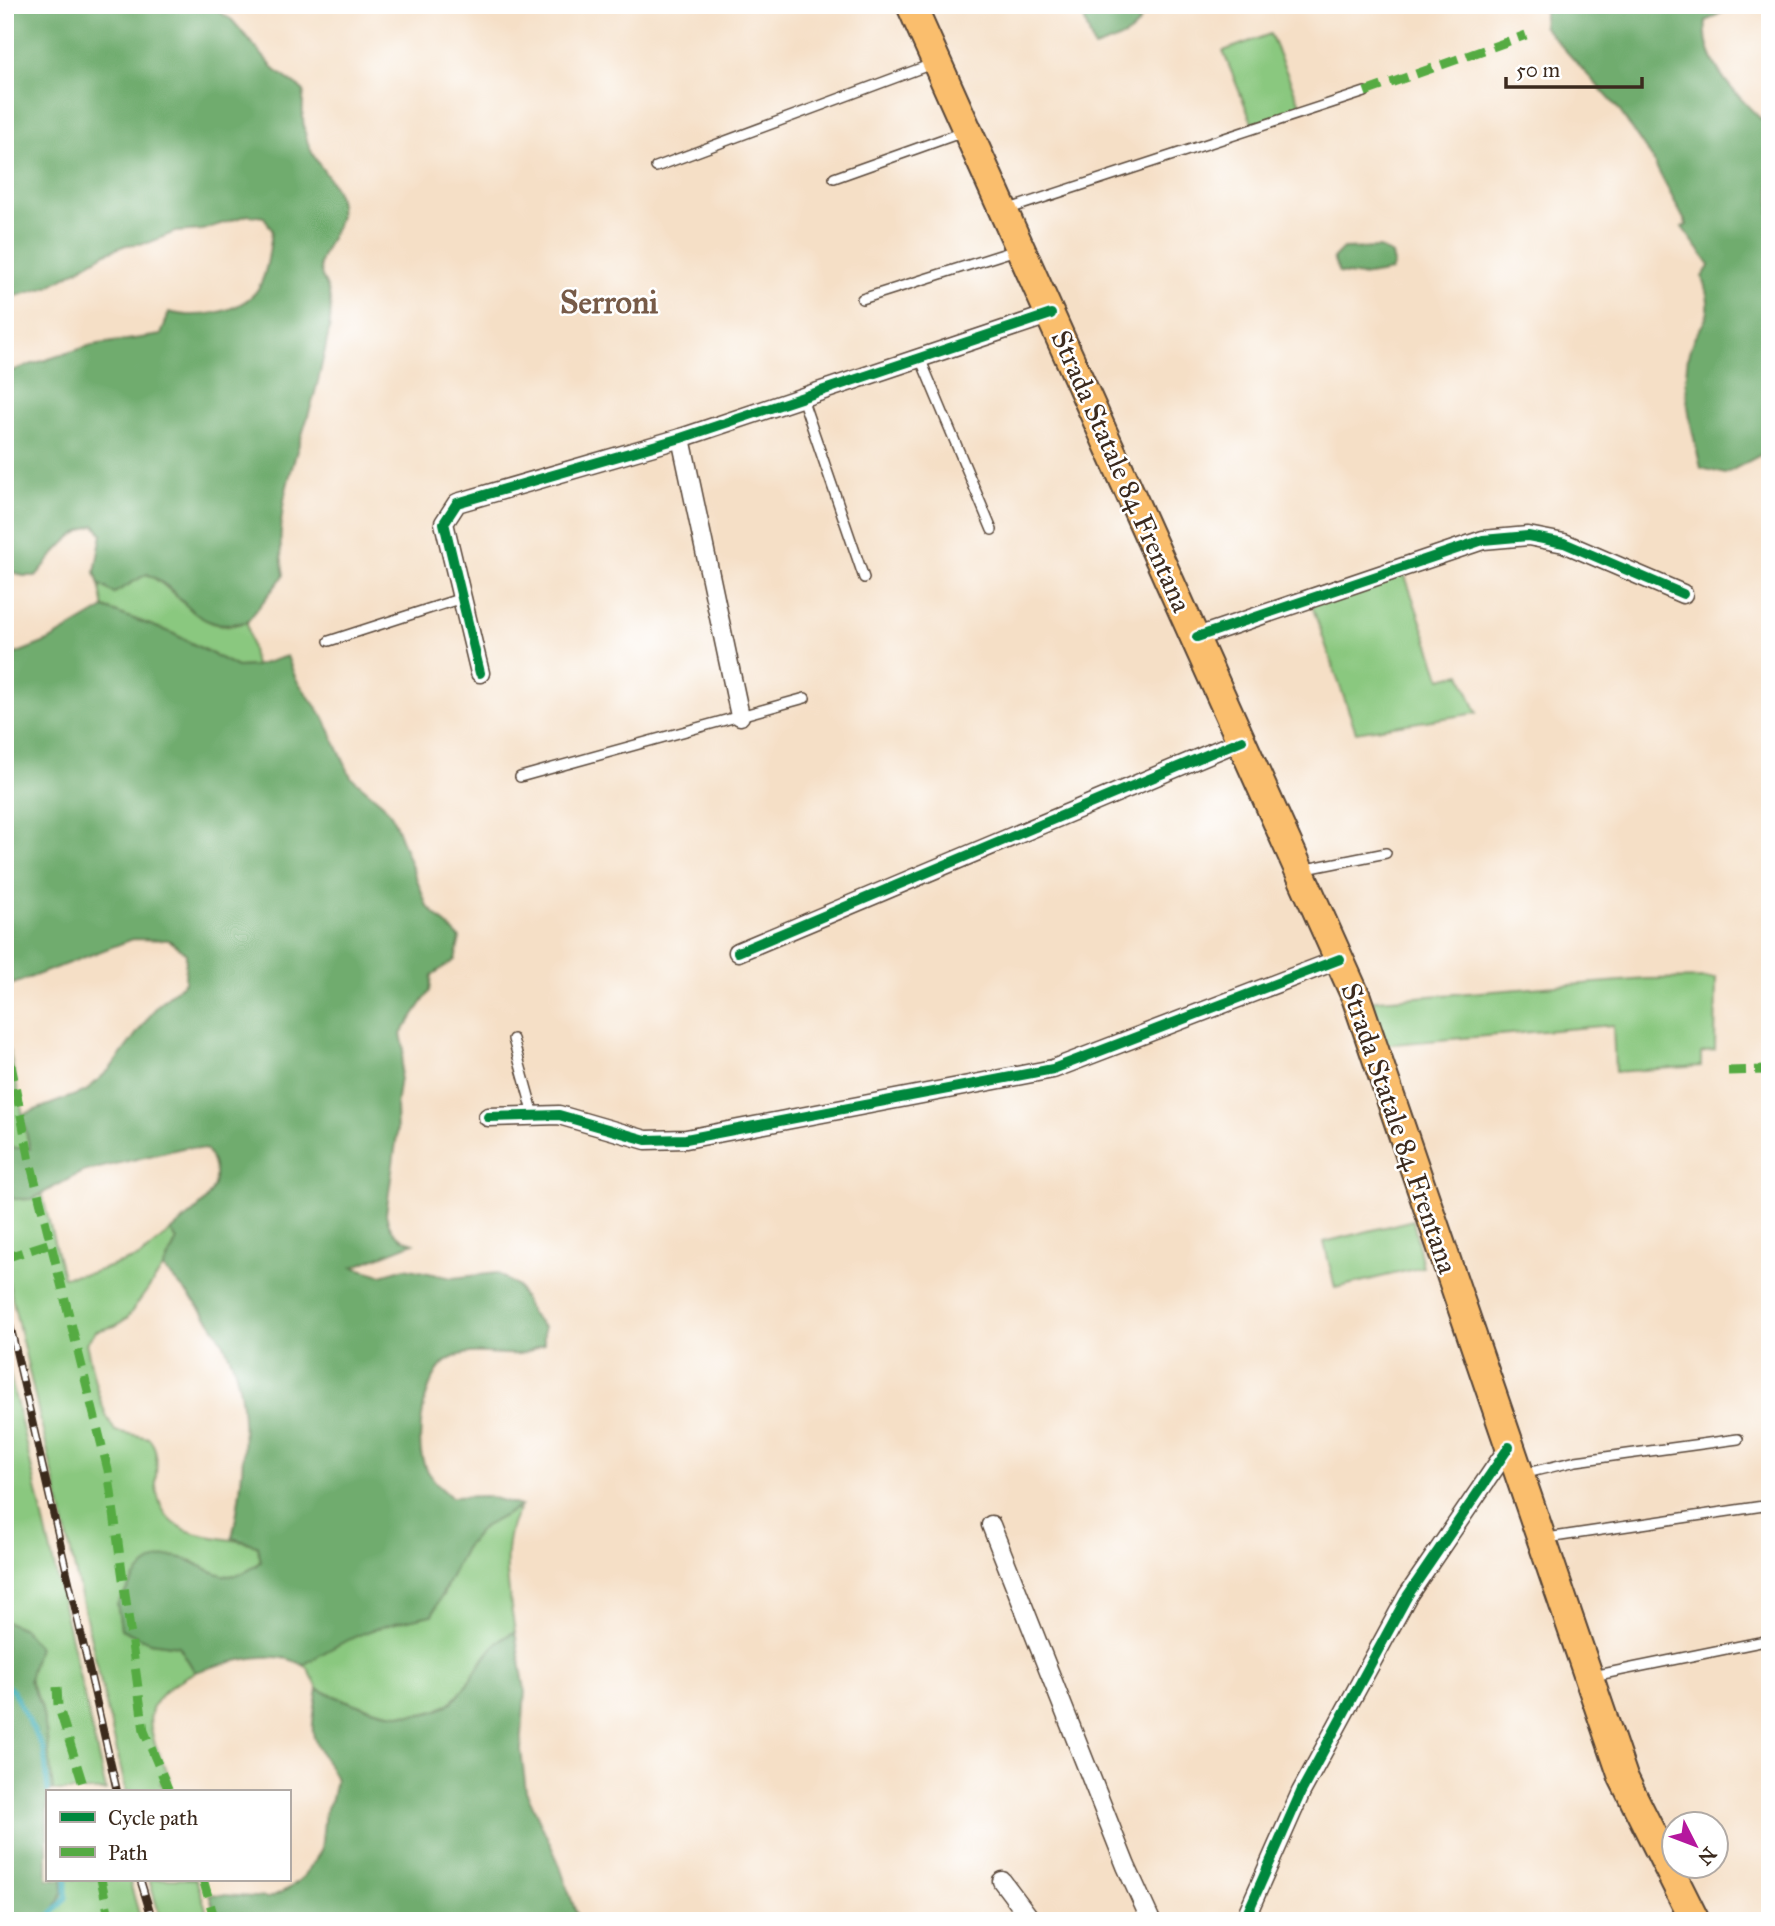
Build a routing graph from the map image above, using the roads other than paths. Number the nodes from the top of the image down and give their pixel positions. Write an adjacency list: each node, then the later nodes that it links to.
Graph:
1 (911, 5): 2 (main road, Strada Statale 84 Frentana)
2 (937, 62): 4 (main road, Strada Statale 84 Frentana); 5 (lane)
3 (1365, 92): 7 (lane)
4 (968, 130): 6 (lane); 7 (main road, Strada Statale 84 Frentana)
5 (656, 167)
6 (834, 178)
7 (1004, 210): 8 (main road, Strada Statale 84 Frentana)
8 (1021, 249): 9 (lane); 10 (main road, Strada Statale 84 Frentana)
9 (862, 299)
10 (1051, 314): 11 (street); 18 (main road, Strada Statale 84 Frentana)
11 (919, 358): 12 (street); 14 (lane)
12 (803, 398): 13 (street); 15 (lane)
13 (681, 438): 17 (street); 22 (street)
14 (992, 530)
15 (864, 578)
16 (1683, 594): 18 (street)
17 (462, 598): 19 (lane); 20 (street)
18 (1197, 637): 23 (main road, Strada Statale 84 Frentana)
19 (329, 641)
20 (480, 673)
21 (805, 698): 22 (lane)
22 (740, 716): 24 (lane)
23 (1242, 740): 26 (main road, Strada Statale 84 Frentana); 27 (street)
24 (520, 777)
25 (1386, 853): 26 (lane)
26 (1301, 870): 28 (main road, Strada Statale 84 Frentana)
27 (738, 952)
28 (1340, 959): 30 (street); 33 (main road, Strada Statale 84 Frentana)
29 (513, 1039): 30 (lane)
30 (534, 1115): 31 (street)
31 (488, 1117)
32 (1738, 1439): 34 (lane)
33 (1509, 1447): 34 (main road, Strada Statale 84 Frentana); 43 (street)
34 (1520, 1475): 37 (main road, Strada Statale 84 Frentana)
35 (1770, 1505): 37 (lane)
36 (991, 1525): 42 (street)
37 (1541, 1539): 39 (main road, Strada Statale 84 Frentana)
38 (1770, 1640): 39 (lane)
39 (1588, 1677): 44 (main road, Strada Statale 84 Frentana)
40 (1002, 1881): 41 (street)
41 (1032, 1921)
42 (1151, 1921)
43 (1244, 1921)
44 (1695, 1921)

